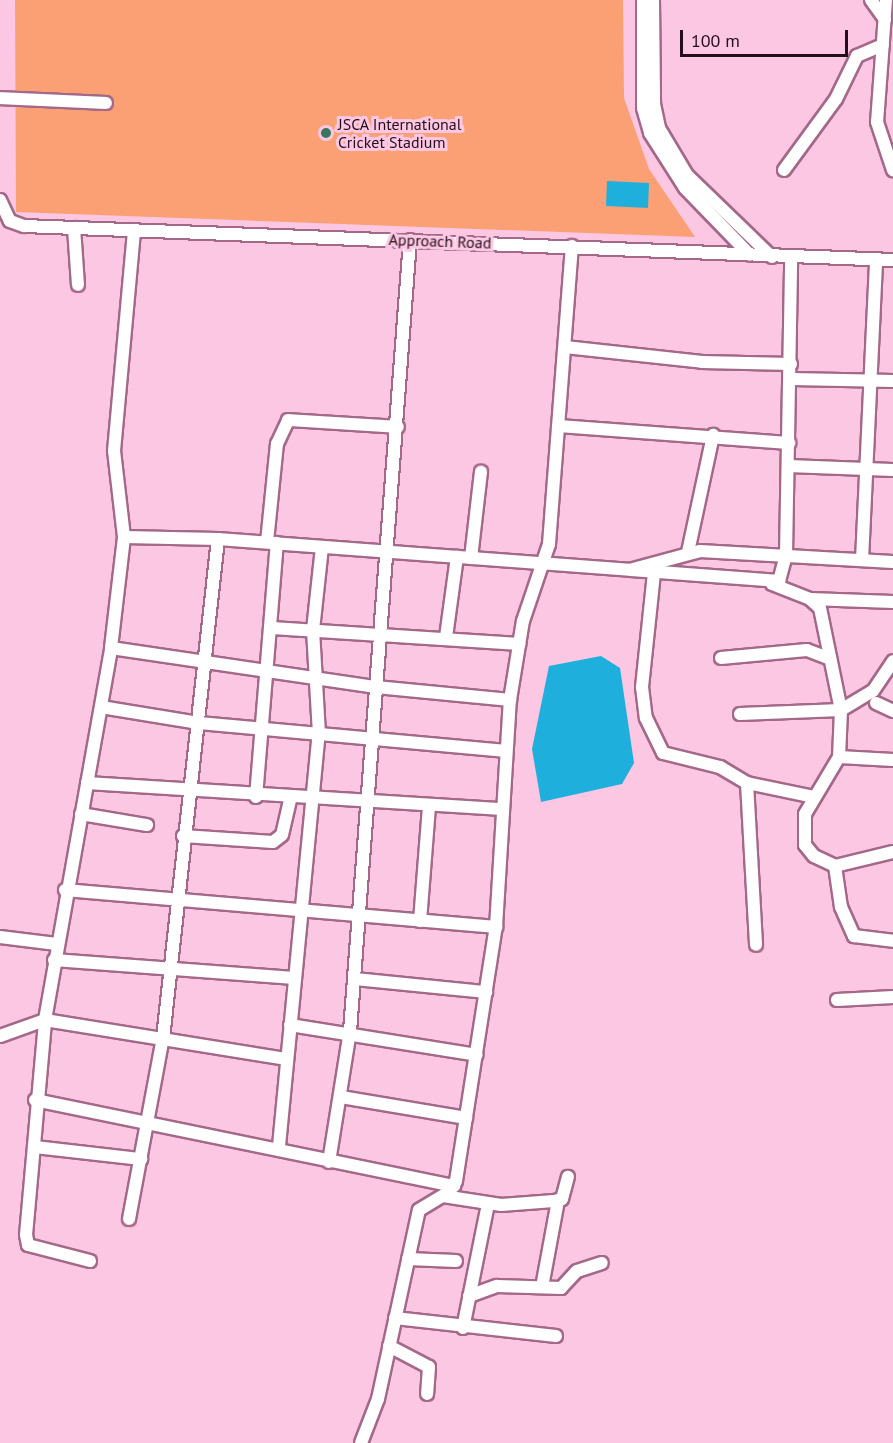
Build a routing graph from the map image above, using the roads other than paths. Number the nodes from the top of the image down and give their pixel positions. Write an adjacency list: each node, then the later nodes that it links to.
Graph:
1 (643, 0): 16 (street)
2 (653, 0): 17 (street)
3 (872, 0): 5 (street)
4 (886, 0): 5 (street)
5 (887, 22): 6 (street)
6 (883, 45): 9 (street); 10 (street)
7 (0, 98): 8 (street)
8 (106, 103)
9 (891, 162)
10 (784, 170)
11 (0, 200): 12 (street, Approach Road)
12 (75, 228): 13 (street, Approach Road); 21 (street)
13 (134, 230): 14 (street, Approach Road); 35 (street)
14 (410, 240): 15 (street, Approach Road); 28 (street)
15 (572, 246): 16 (street, Approach Road); 22 (street)
16 (750, 255): 17 (street, Approach Road)
17 (772, 257): 18 (street, Approach Road)
18 (791, 257): 19 (street, Approach Road); 23 (street)
19 (876, 260): 20 (street, Approach Road); 25 (street)
20 (893, 260)
21 (78, 285)
22 (565, 347): 23 (street); 27 (street)
23 (791, 364): 24 (street)
24 (791, 379): 25 (street); 30 (street)
25 (870, 381): 26 (street); 32 (street)
26 (893, 381)
27 (558, 426): 29 (street); 45 (street)
28 (398, 427): 37 (street); 39 (street)
29 (713, 435): 30 (street); 40 (street)
30 (789, 443): 31 (street)
31 (788, 466): 32 (street); 41 (street)
32 (865, 470): 33 (street); 44 (street)
33 (893, 470)
34 (481, 472): 43 (street)
35 (124, 537): 36 (street); 57 (street)
36 (219, 538): 37 (street); 61 (street)
37 (272, 543): 38 (street); 52 (street)
38 (322, 547): 39 (street); 53 (street)
39 (386, 552): 42 (street); 54 (street)
40 (688, 552): 41 (street); 47 (street)
41 (786, 555): 44 (street); 49 (street)
42 (457, 557): 43 (street); 55 (street)
43 (471, 558): 45 (street)
44 (862, 560): 46 (street)
45 (544, 562): 47 (street); 56 (street)
46 (893, 562)
47 (628, 571): 48 (street)
48 (654, 573): 49 (street); 79 (street)
49 (772, 584): 50 (street)
50 (810, 599): 51 (street); 59 (street)
51 (893, 602)
52 (272, 628): 53 (street); 62 (street)
53 (313, 630): 54 (street); 63 (street)
54 (381, 633): 55 (street); 64 (street)
55 (446, 637): 56 (street)
56 (519, 644): 65 (street)
57 (111, 648): 61 (street); 67 (street)
58 (721, 658): 59 (street)
59 (830, 659): 68 (street)
60 (893, 661): 68 (street)
61 (206, 662): 62 (street); 71 (street)
62 (269, 672): 63 (street); 72 (street)
63 (314, 678): 64 (street); 73 (street)
64 (376, 687): 65 (street); 74 (street)
65 (510, 700): 75 (street)
66 (876, 703): 69 (street)
67 (101, 707): 71 (street); 78 (street)
68 (841, 710): 70 (street); 76 (street)
69 (893, 711)
70 (740, 714)
71 (199, 723): 72 (street); 80 (street)
72 (263, 729): 73 (street); 82 (street)
73 (318, 734): 74 (street); 84 (street)
74 (374, 737): 75 (street); 85 (street)
75 (504, 751): 87 (street)
76 (839, 757): 77 (street); 81 (street)
77 (893, 760)
78 (87, 783): 80 (street); 88 (street)
79 (747, 783): 81 (street); 102 (street)
80 (188, 793): 82 (street); 90 (street)
81 (814, 796): 92 (street)
82 (256, 797): 83 (street)
83 (290, 799): 84 (street); 90 (street)
84 (311, 800): 85 (street); 95 (street)
85 (369, 804): 86 (street); 96 (street)
86 (429, 806): 87 (street); 97 (street)
87 (502, 809): 98 (street)
88 (81, 814): 89 (street); 93 (street)
89 (147, 825)
90 (183, 836): 94 (street)
91 (893, 852): 92 (street)
92 (835, 866): 100 (street)
93 (65, 890): 94 (street); 101 (street)
94 (177, 898): 95 (street); 104 (street)
95 (300, 910): 96 (street); 105 (street)
96 (360, 916): 97 (street); 106 (street)
97 (420, 921): 98 (street)
98 (496, 927): 107 (street)
99 (0, 937): 101 (street)
100 (893, 941)
101 (57, 944): 103 (street)
102 (756, 945)
103 (54, 960): 104 (street); 110 (street)
104 (172, 970): 105 (street); 114 (street)
105 (294, 978): 111 (street)
106 (355, 979): 107 (street); 112 (street)
107 (486, 992): 115 (street)
108 (893, 997): 109 (street)
109 (837, 1000)
110 (45, 1020): 113 (street); 114 (street); 118 (street)
111 (290, 1025): 112 (street); 116 (street)
112 (350, 1031): 115 (street); 117 (street)
113 (0, 1036)
114 (163, 1038): 116 (street); 120 (street)
115 (477, 1055): 119 (street)
116 (287, 1059): 121 (street)
117 (341, 1097): 119 (street); 124 (street)
118 (34, 1100): 120 (street); 122 (street)
119 (466, 1118): 126 (street)
120 (149, 1120): 121 (street); 123 (street)
121 (279, 1146): 124 (street)
122 (34, 1147): 123 (street); 132 (street)
123 (141, 1159): 130 (street)
124 (329, 1162): 126 (street)
125 (568, 1177): 128 (street)
126 (454, 1186): 127 (street)
127 (443, 1196): 129 (street); 131 (street)
128 (558, 1201): 129 (street); 135 (street)
129 (488, 1204): 136 (street)
130 (129, 1219)
131 (408, 1259): 133 (street); 137 (street)
132 (90, 1261)
133 (456, 1261)
134 (603, 1263): 135 (street)
135 (542, 1287): 136 (street)
136 (469, 1296): 138 (street)
137 (395, 1318): 138 (street); 140 (street)
138 (463, 1328): 139 (street)
139 (556, 1336)
140 (389, 1346): 141 (street); 142 (street)
141 (427, 1394)
142 (362, 1443)

